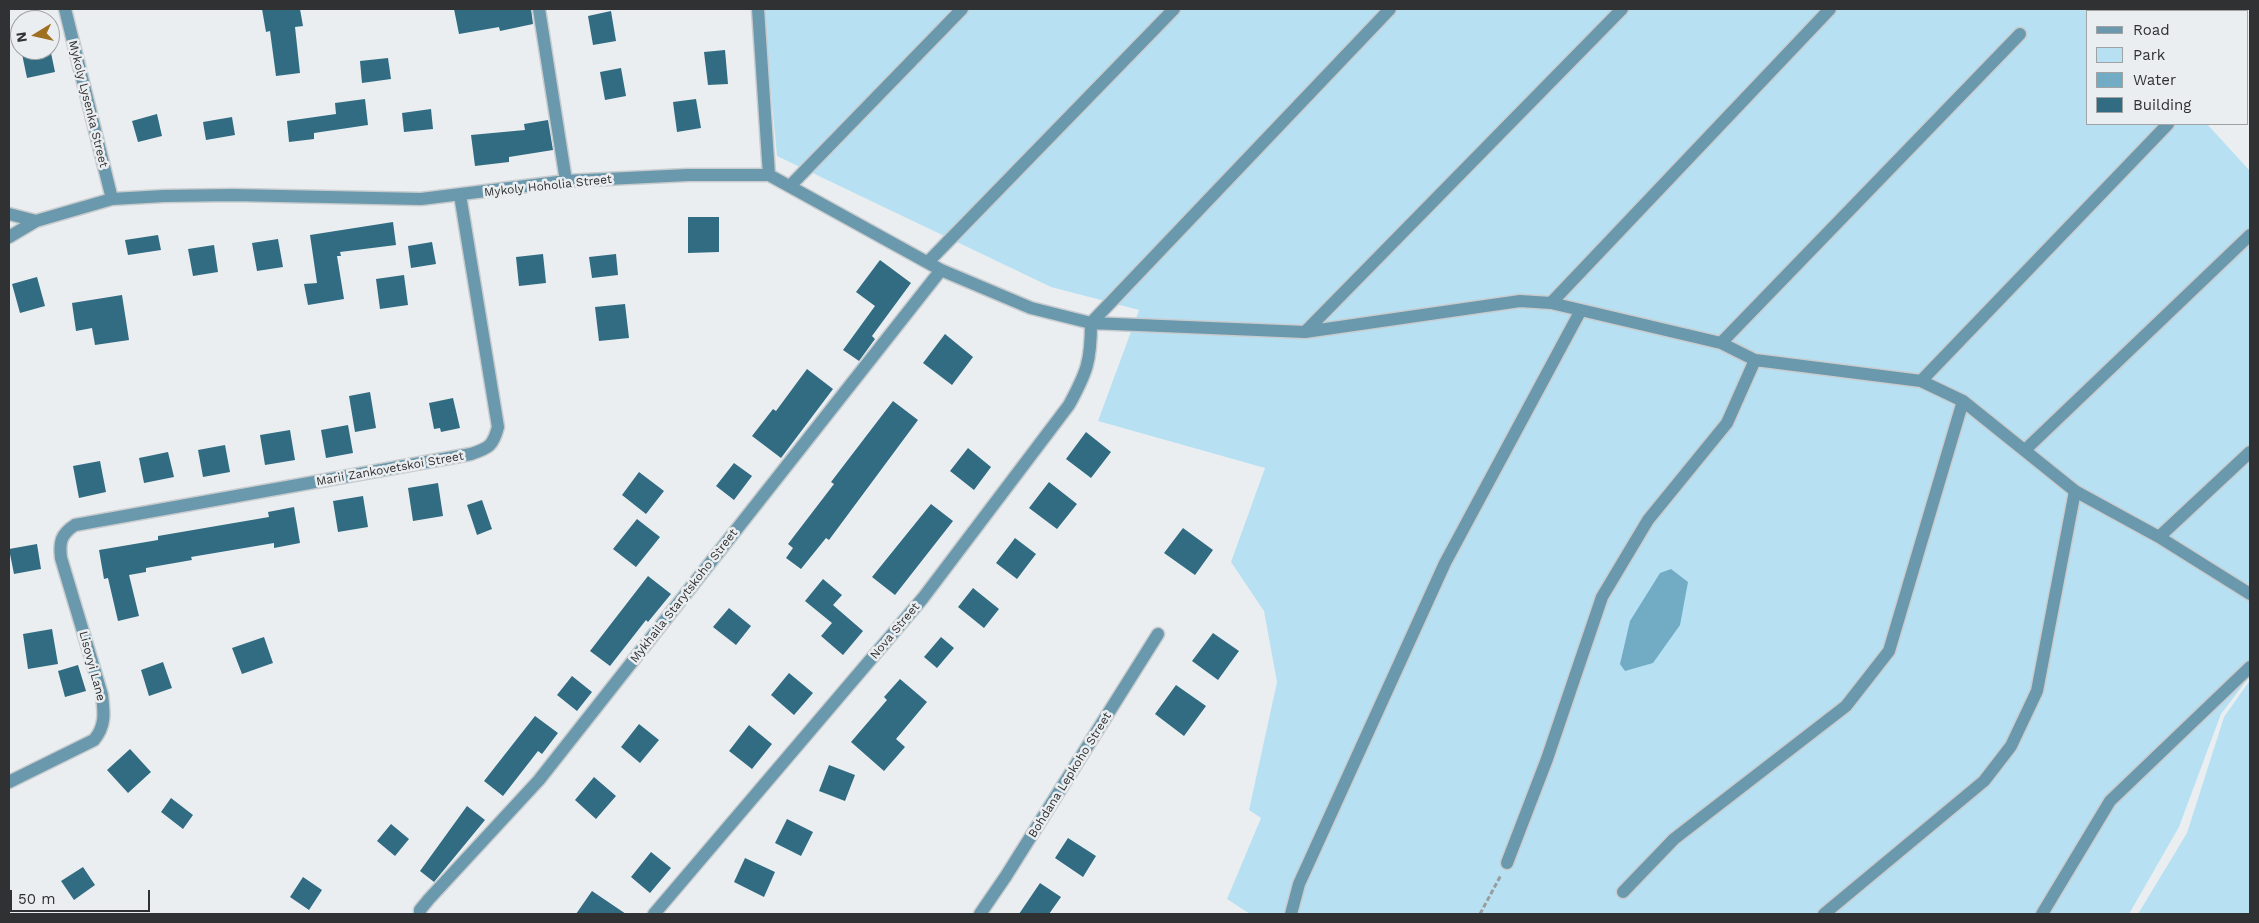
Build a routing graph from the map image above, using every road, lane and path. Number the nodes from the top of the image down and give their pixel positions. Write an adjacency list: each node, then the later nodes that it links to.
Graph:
1 (65, 9): 15 (street, Mykoly Lysenka Street)
2 (539, 9): 12 (street)
3 (758, 9): 11 (street)
4 (962, 9): 13 (street)
5 (1174, 9): 20 (street)
6 (1390, 9): 24 (street)
7 (1622, 9): 25 (street)
8 (1830, 9): 22 (street)
9 (2020, 34): 26 (street)
10 (2167, 125): 28 (street)
11 (768, 175): 12 (street, Mykoly Hoholia Street); 13 (street, Mykoly Hoholia Street)
12 (566, 181): 14 (street, Mykoly Hoholia Street)
13 (791, 185): 20 (street, Mykoly Hoholia Street)
14 (460, 195): 15 (street, Mykoly Hoholia Street); 34 (street, Marii Zankovetskoi Street)
15 (112, 199): 17 (street, Mykoly Hoholia Street)
16 (9, 214): 17 (street)
17 (36, 221): 19 (street, Mykoly Hoholia Street)
18 (2250, 235): 30 (street)
19 (9, 237)
20 (928, 262): 21 (street, Mykoly Hoholia Street)
21 (941, 270): 24 (street, Mykoly Hoholia Street); 41 (street, Mykhaila Starytskoho Street)
22 (1551, 303): 23 (street, Mykoly Hoholia Street); 25 (street, Mykoly Hoholia Street)
23 (1581, 310): 26 (street, Mykoly Hoholia Street); 44 (street)
24 (1091, 323): 25 (street, Mykoly Hoholia Street); 42 (street, Nova Street)
25 (1305, 332)
26 (1721, 344): 27 (street, Mykoly Hoholia Street)
27 (1755, 360): 28 (street, Mykoly Hoholia Street); 39 (street)
28 (1921, 382): 29 (street, Mykoly Hoholia Street)
29 (1963, 401): 30 (street, Mykoly Hoholia Street); 40 (street)
30 (2026, 450): 32 (street, Mykoly Hoholia Street)
31 (2250, 452): 33 (street)
32 (2075, 491): 33 (street, Mykoly Hoholia Street); 46 (street)
33 (2159, 537): 35 (street, Mykoly Hoholia Street)
34 (61, 558): 38 (street, Lisovyi Lane)
35 (2250, 594)
36 (1158, 634): 43 (street, Bohdana Lepkoho Street)
37 (2250, 667): 47 (street)
38 (9, 782)
39 (1507, 863): 45 (path)
40 (1623, 892)
41 (420, 914)
42 (654, 914)
43 (980, 914)
44 (1291, 914)
45 (1480, 914)
46 (1824, 914)
47 (2042, 914)

